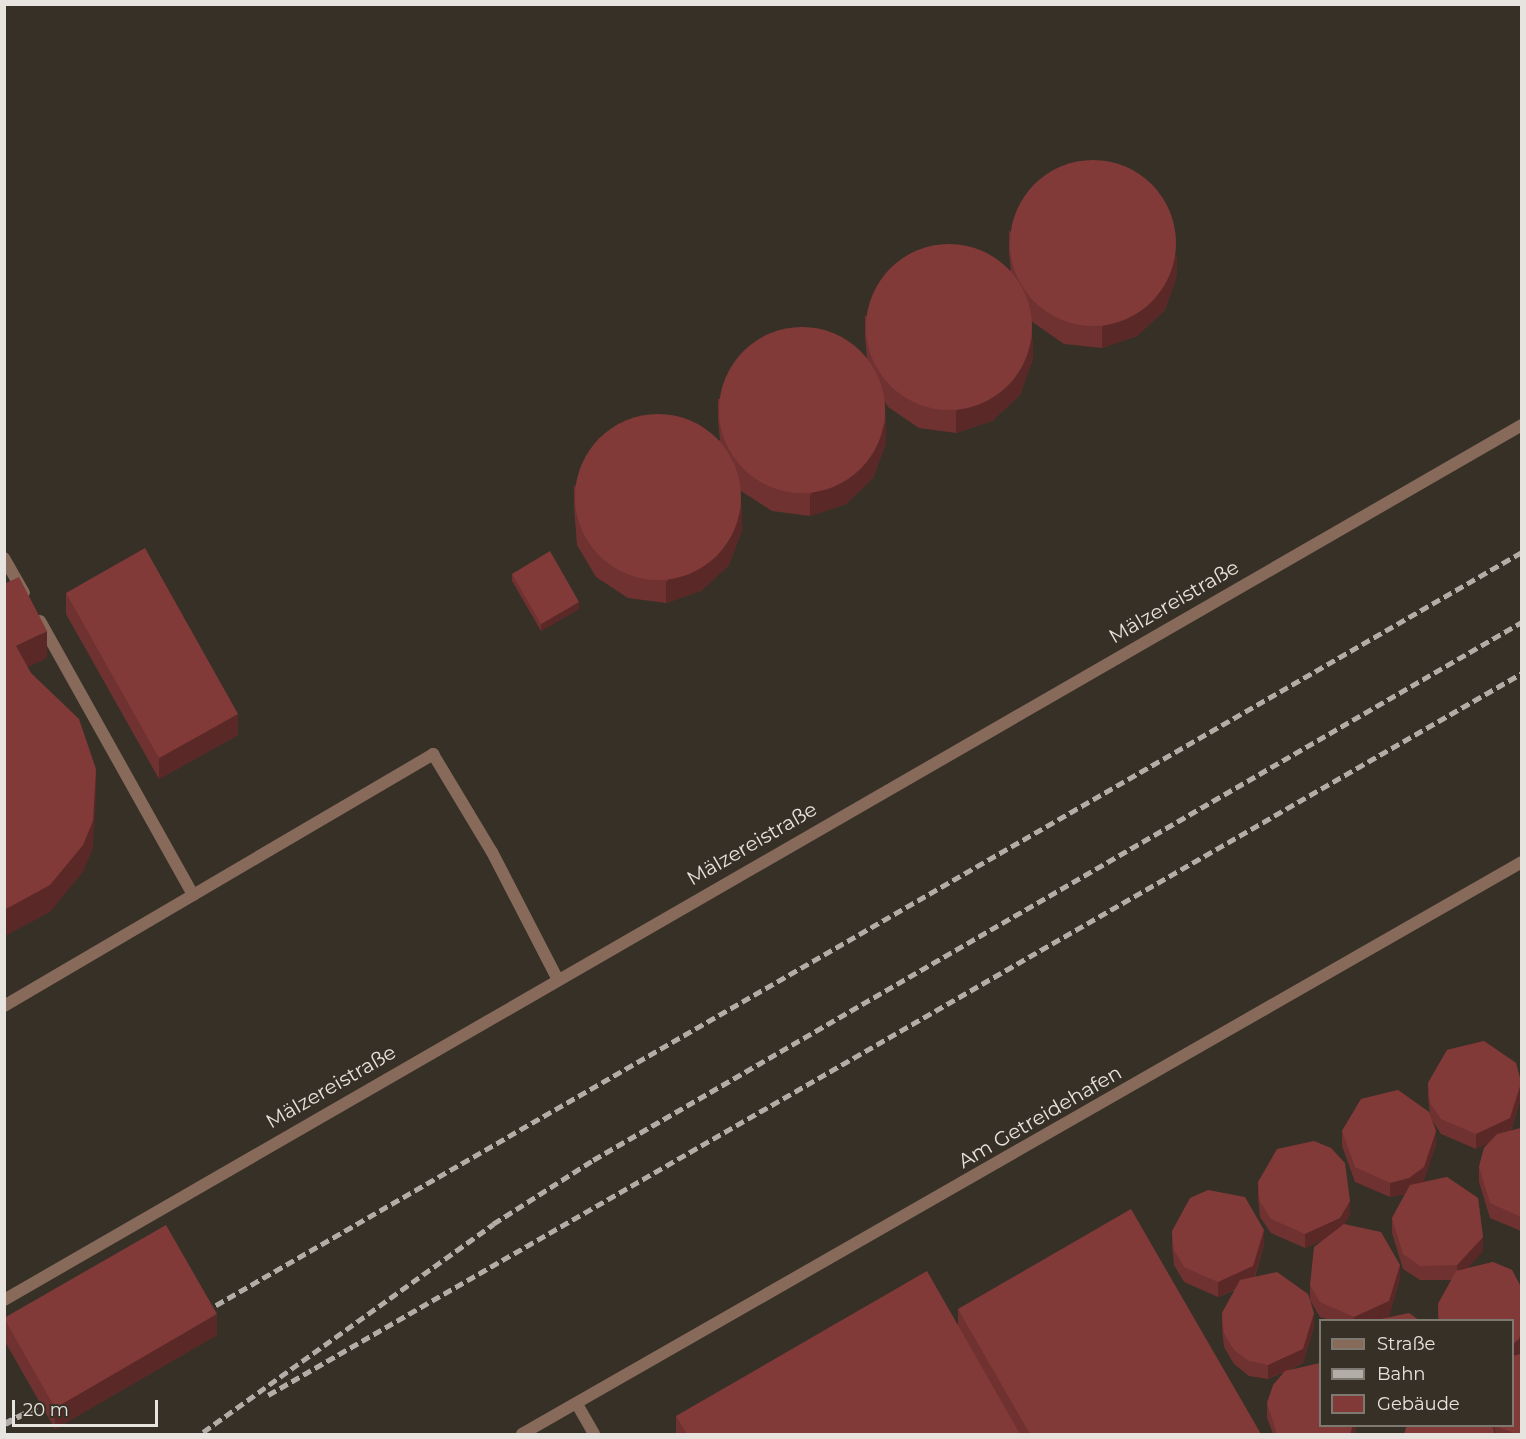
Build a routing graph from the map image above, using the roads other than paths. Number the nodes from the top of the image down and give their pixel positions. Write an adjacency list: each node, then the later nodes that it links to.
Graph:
1 (1521, 425): 5 (street, Mälzereistraße)
2 (4, 558): 4 (street)
3 (1521, 862): 8 (street, Am Getreidehafen)
4 (193, 895): 5 (street); 6 (street)
5 (557, 978): 7 (street, Mälzereistraße)
6 (4, 1006)
7 (4, 1300)
8 (578, 1406): 9 (street, Am Getreidehafen); 10 (street)
9 (522, 1434)
10 (594, 1434)

